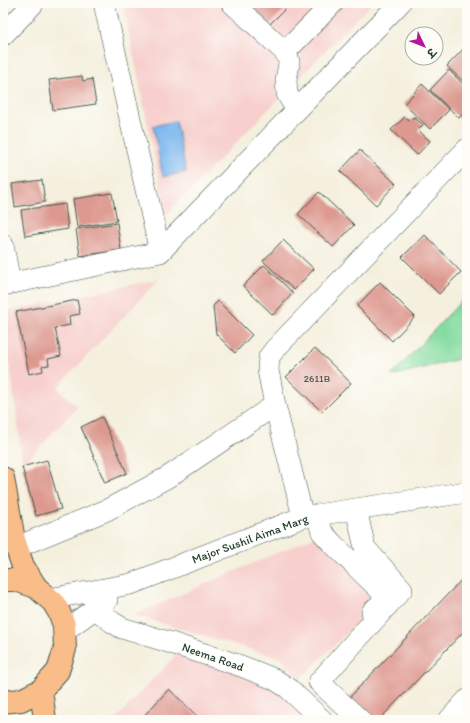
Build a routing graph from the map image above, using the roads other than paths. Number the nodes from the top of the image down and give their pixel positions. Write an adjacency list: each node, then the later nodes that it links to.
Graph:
1 (104, 3): 11 (street)
2 (232, 3): 7 (street)
3 (333, 3): 7 (street)
4 (33, 4): 6 (street)
5 (388, 7): 8 (street)
6 (3, 35)
7 (285, 52): 8 (street)
8 (297, 110): 11 (street)
9 (467, 149): 13 (street)
10 (3, 245): 12 (street)
11 (160, 252): 12 (street)
12 (6, 284)
13 (275, 406): 17 (street); 18 (street)
14 (3, 478): 18 (main road)
15 (467, 492): 16 (street, Major Sushil Aima Marg)
16 (356, 509): 17 (street, Major Sushil Aima Marg); 30 (street)
17 (310, 516): 20 (street, Major Sushil Aima Marg); 24 (street)
18 (17, 547): 21 (main road)
19 (3, 580): 21 (main road)
20 (131, 584): 21 (street, Major Sushil Aima Marg); 22 (street, Major Sushil Aima Marg)
21 (42, 593): 23 (main road)
22 (96, 608): 23 (street, Major Sushil Aima Marg); 29 (street, Neema Road)
23 (64, 631): 25 (main road)
24 (308, 676)
25 (41, 690): 27 (main road); 28 (main road)
26 (467, 700): 31 (street)
27 (3, 702)
28 (45, 720)
29 (322, 720)
30 (360, 720)
31 (449, 720)

